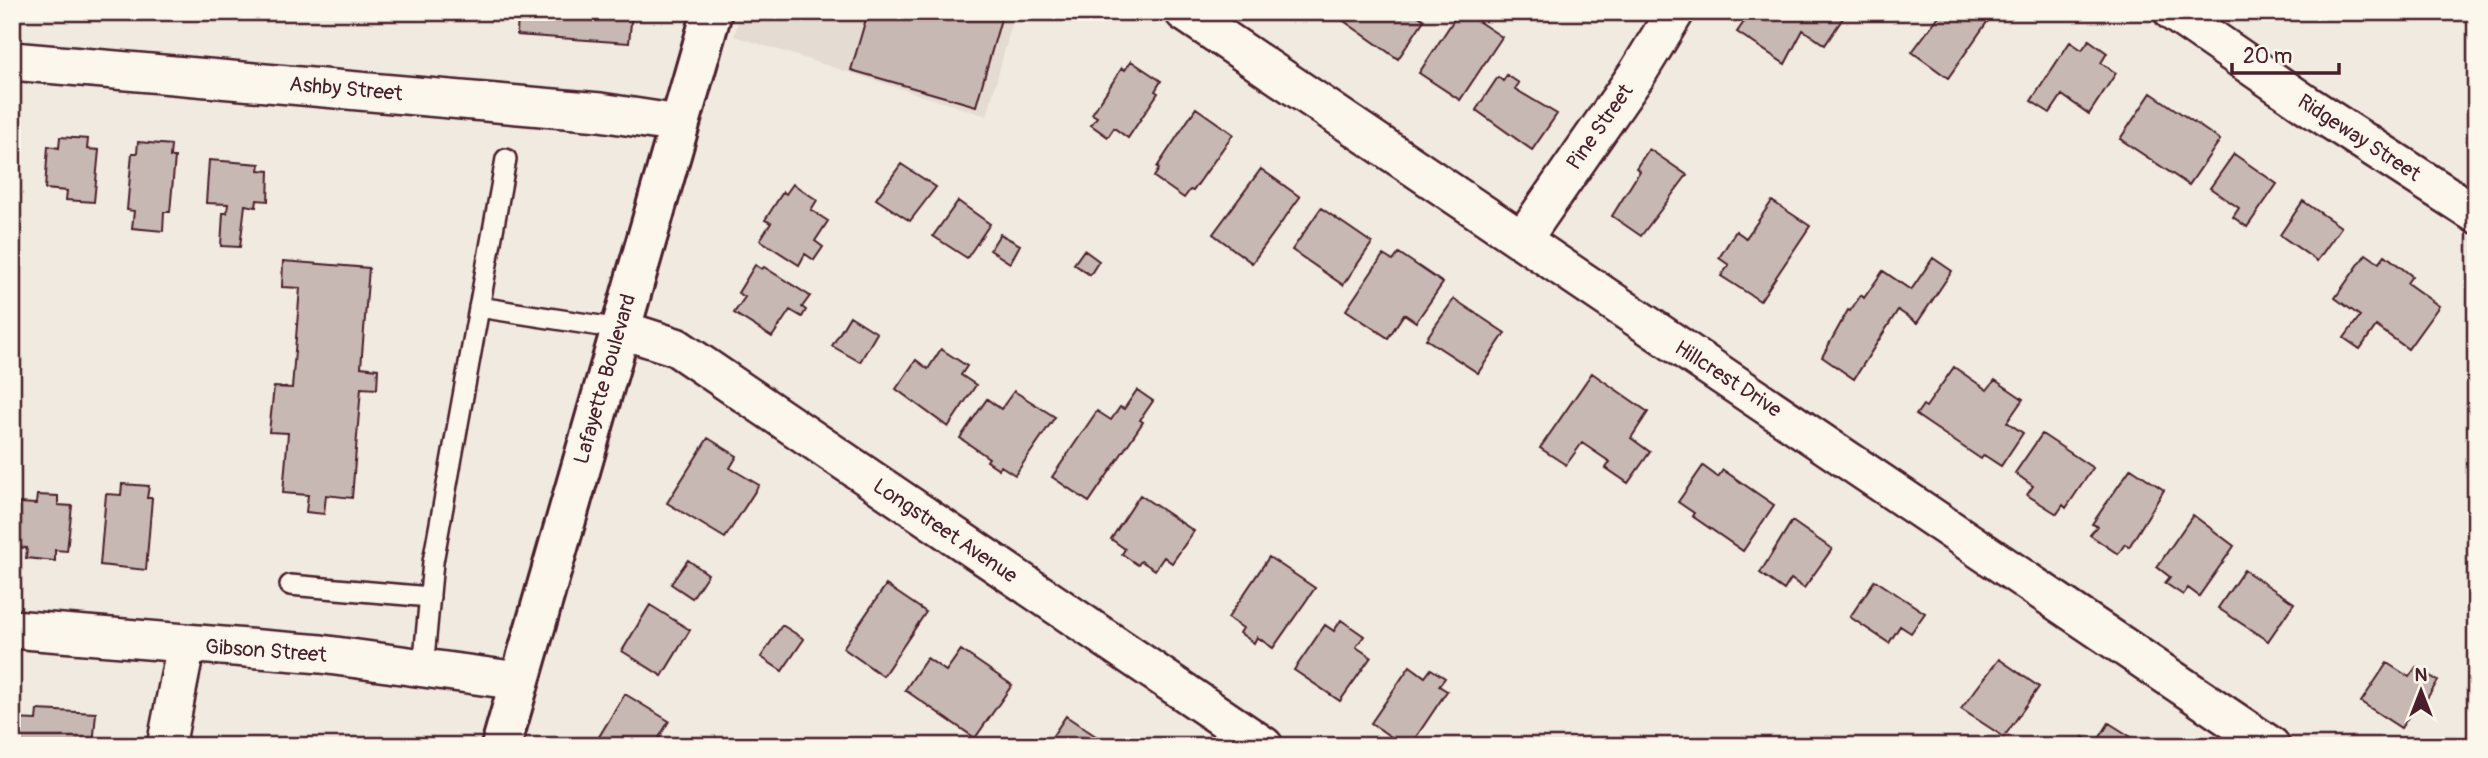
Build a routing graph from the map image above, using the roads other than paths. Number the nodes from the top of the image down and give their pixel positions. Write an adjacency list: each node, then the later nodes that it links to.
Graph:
1 (712, 12): 6 (main road, Lafayette Boulevard)
2 (1184, 12): 9 (street, Hillcrest Drive)
3 (1675, 12): 9 (street, Pine Street)
4 (2173, 12): 8 (street, Ridgeway Street)
5 (12, 61): 6 (street, Ashby Street)
6 (679, 124): 11 (main road, Lafayette Boulevard)
7 (506, 159): 10 (lane)
8 (2476, 214)
9 (1522, 240): 21 (street, Hillcrest Drive)
10 (479, 307): 11 (lane); 13 (lane)
11 (620, 328): 17 (main road, Lafayette Boulevard); 20 (street, Longstreet Avenue)
12 (290, 585): 13 (lane)
13 (430, 597): 16 (lane)
14 (12, 629): 15 (street, Gibson Street)
15 (186, 645): 16 (street, Gibson Street); 18 (street)
16 (423, 668): 17 (street, Gibson Street)
17 (519, 681): 19 (main road, Lafayette Boulevard)
18 (166, 746)
19 (501, 746)
20 (1264, 746)
21 (2271, 746)

